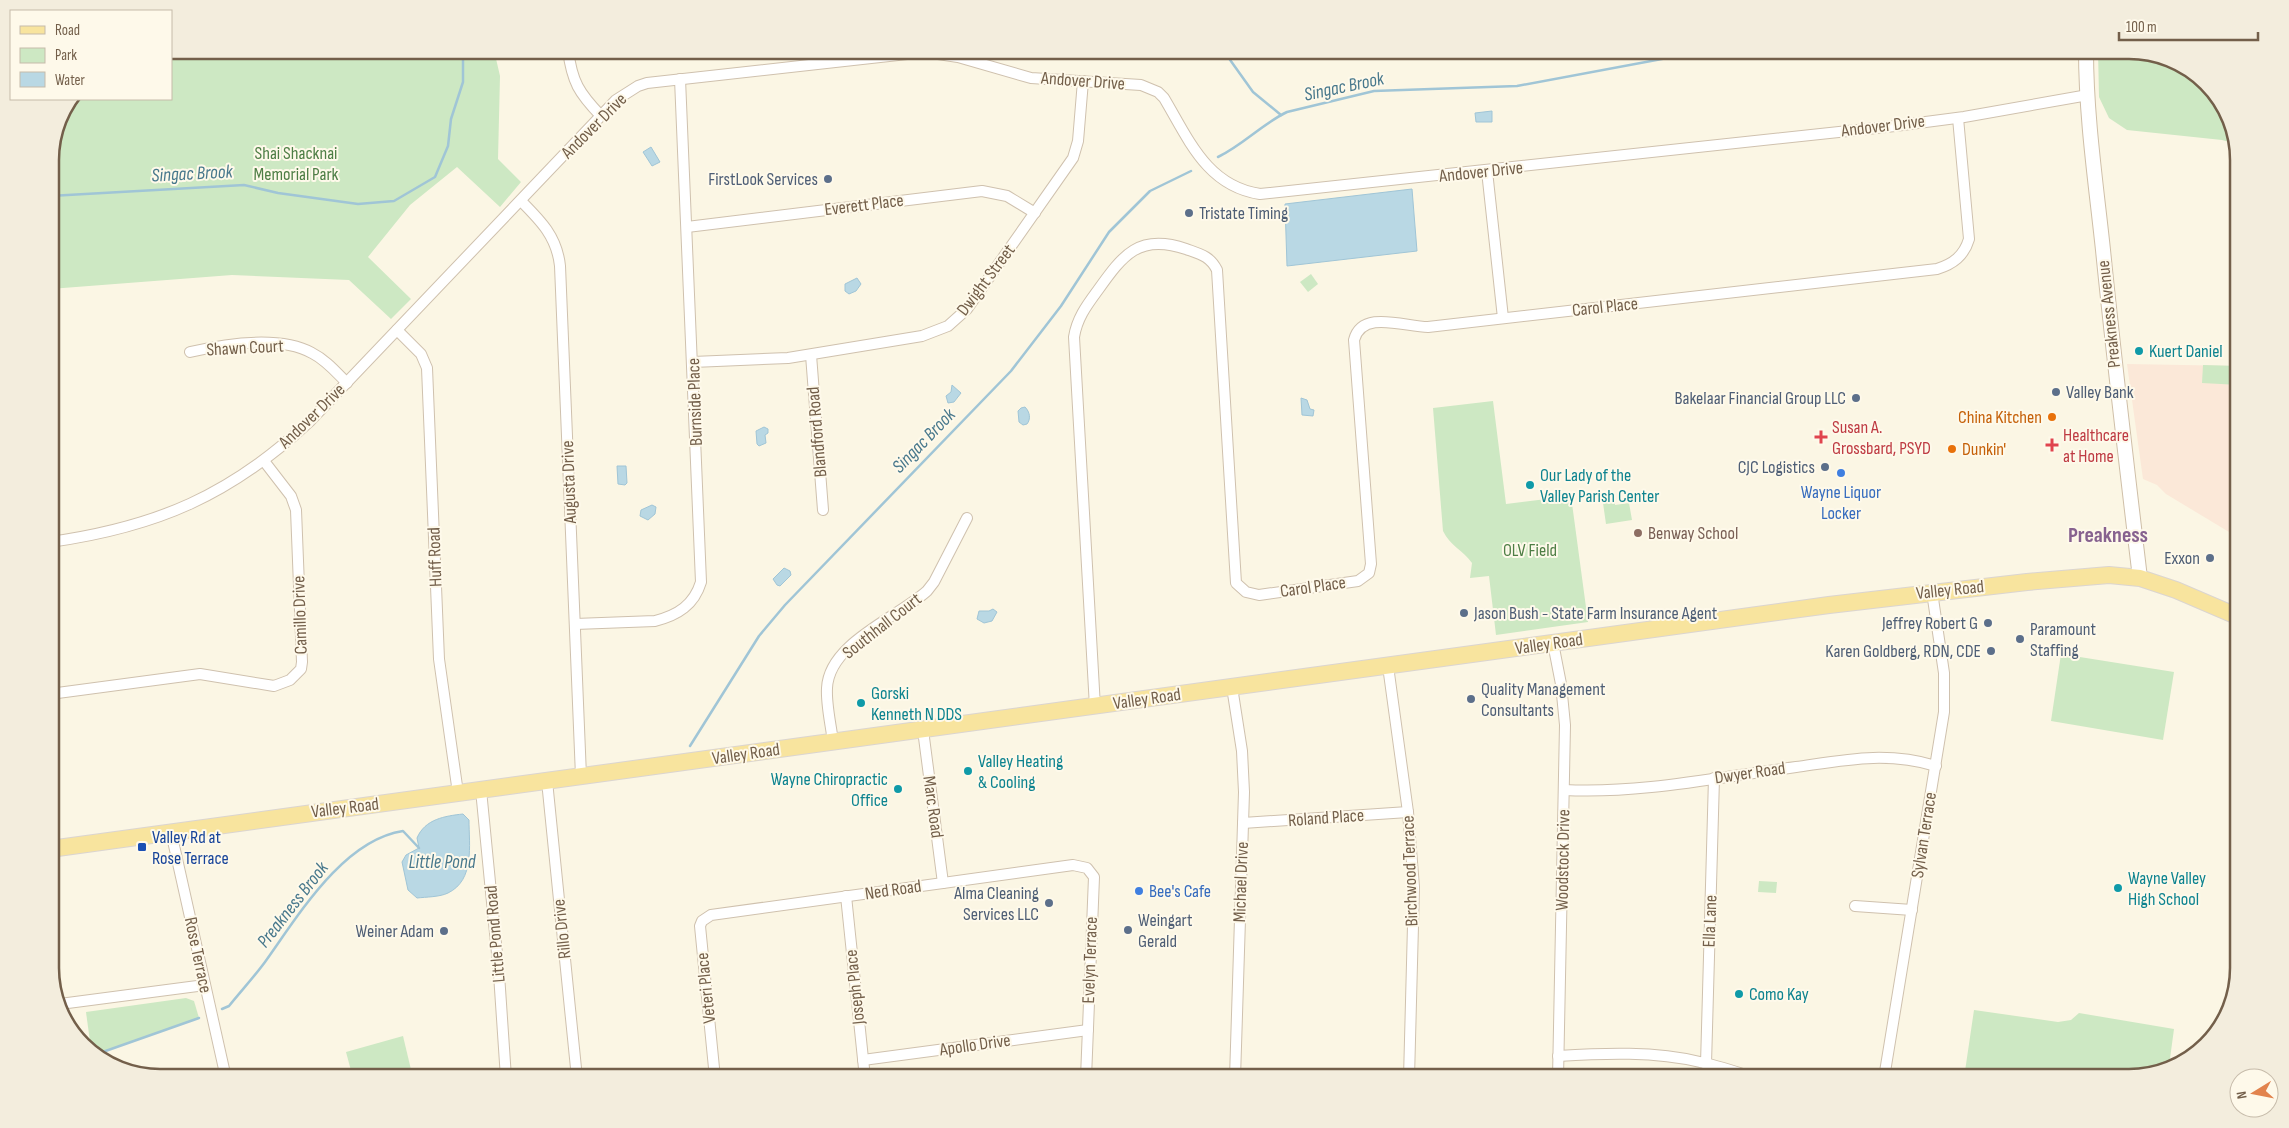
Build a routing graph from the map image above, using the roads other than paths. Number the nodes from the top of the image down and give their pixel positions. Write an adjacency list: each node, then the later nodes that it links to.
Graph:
1 (570, 59): 8 (street)
2 (861, 59): 5 (street, Andover Drive)
3 (965, 59): 6 (street, Andover Drive)
4 (2086, 59): 7 (main road, Preakness Avenue)
5 (680, 79): 8 (street, Andover Drive); 13 (street, Burnside Place)
6 (1083, 81): 10 (street, Andover Drive); 12 (street, Dwight Street)
7 (2088, 95): 9 (street, Andover Drive); 24 (main road, Preakness Avenue)
8 (601, 116): 11 (street, Andover Drive)
9 (1958, 118): 10 (street, Andover Drive); 14 (street, Carol Place)
10 (1487, 171): 14 (street)
11 (521, 201): 15 (street, Andover Drive); 27 (street, Augusta Drive)
12 (1035, 213): 13 (street, Everett Place); 17 (street, Dwight Street)
13 (687, 227): 18 (street, Burnside Place)
14 (1503, 318): 32 (street, Carol Place)
15 (397, 330): 19 (street, Andover Drive); 41 (street, Huff Road)
16 (190, 352): 19 (street, Shawn Court)
17 (811, 355): 18 (street, Dwight Street); 21 (street, Blandford Road)
18 (694, 362): 27 (street, Burnside Place)
19 (347, 383): 20 (street, Andover Drive)
20 (264, 461): 23 (street, Andover Drive); 31 (street, Camillo Drive)
21 (823, 510)
22 (968, 518): 34 (street, Southhall Court)
23 (59, 540)
24 (2140, 578): 25 (main road, Valley Road); 26 (main road, Valley Road)
25 (1932, 592): 28 (main road, Valley Road); 35 (street, Sylvan Terrace)
26 (2230, 613)
27 (575, 624): 36 (street, Augusta Drive)
28 (1553, 643): 29 (main road, Valley Road); 40 (street, Woodstock Drive)
29 (1388, 666): 30 (main road, Valley Road); 42 (street, Birchwood Terrace)
30 (1232, 687): 32 (main road, Valley Road); 43 (street, Michael Drive)
31 (59, 693)
32 (1095, 707): 33 (main road, Valley Road)
33 (922, 730): 34 (main road, Valley Road); 47 (street, Marc Road)
34 (833, 742): 36 (main road, Valley Road)
35 (1936, 766): 37 (street, Dwyer Road); 50 (street, Sylvan Terrace)
36 (581, 776): 38 (main road, Valley Road)
37 (1714, 778): 40 (street, Dwyer Road); 57 (street, Ella Lane)
38 (548, 780): 39 (main road, Valley Road); 60 (street, Rillo Drive)
39 (481, 790): 41 (main road, Valley Road); 59 (street, Little Pond Road)
40 (1564, 790): 55 (street, Woodstock Drive)
41 (458, 793): 44 (main road, Valley Road)
42 (1408, 812): 43 (street, Roland Place); 65 (street, Birchwood Terrace)
43 (1243, 823): 64 (street, Michael Drive)
44 (171, 832): 45 (main road, Valley Road); 52 (street, Rose Terrace)
45 (59, 848)
46 (1063, 866): 47 (street, Ned Road); 54 (street, Evelyn Terrace)
47 (943, 883): 48 (street, Ned Road)
48 (846, 896): 51 (street, Ned Road); 56 (street, Joseph Place)
49 (1855, 906): 50 (street)
50 (1912, 910): 68 (street, Sylvan Terrace)
51 (723, 913): 61 (street, Veteri Place)
52 (205, 985): 53 (street); 58 (street, Rose Terrace)
53 (65, 1003)
54 (1088, 1030): 56 (street, Apollo Drive); 63 (street, Evelyn Terrace)
55 (1558, 1056): 57 (street); 66 (street, Woodstock Drive)
56 (863, 1060): 62 (street, Joseph Place)
57 (1706, 1064): 67 (street)
58 (224, 1069)
59 (505, 1069)
60 (576, 1069)
61 (714, 1069)
62 (864, 1069)
63 (1086, 1069)
64 (1235, 1069)
65 (1409, 1069)
66 (1558, 1069)
67 (1724, 1069)
68 (1886, 1069)

